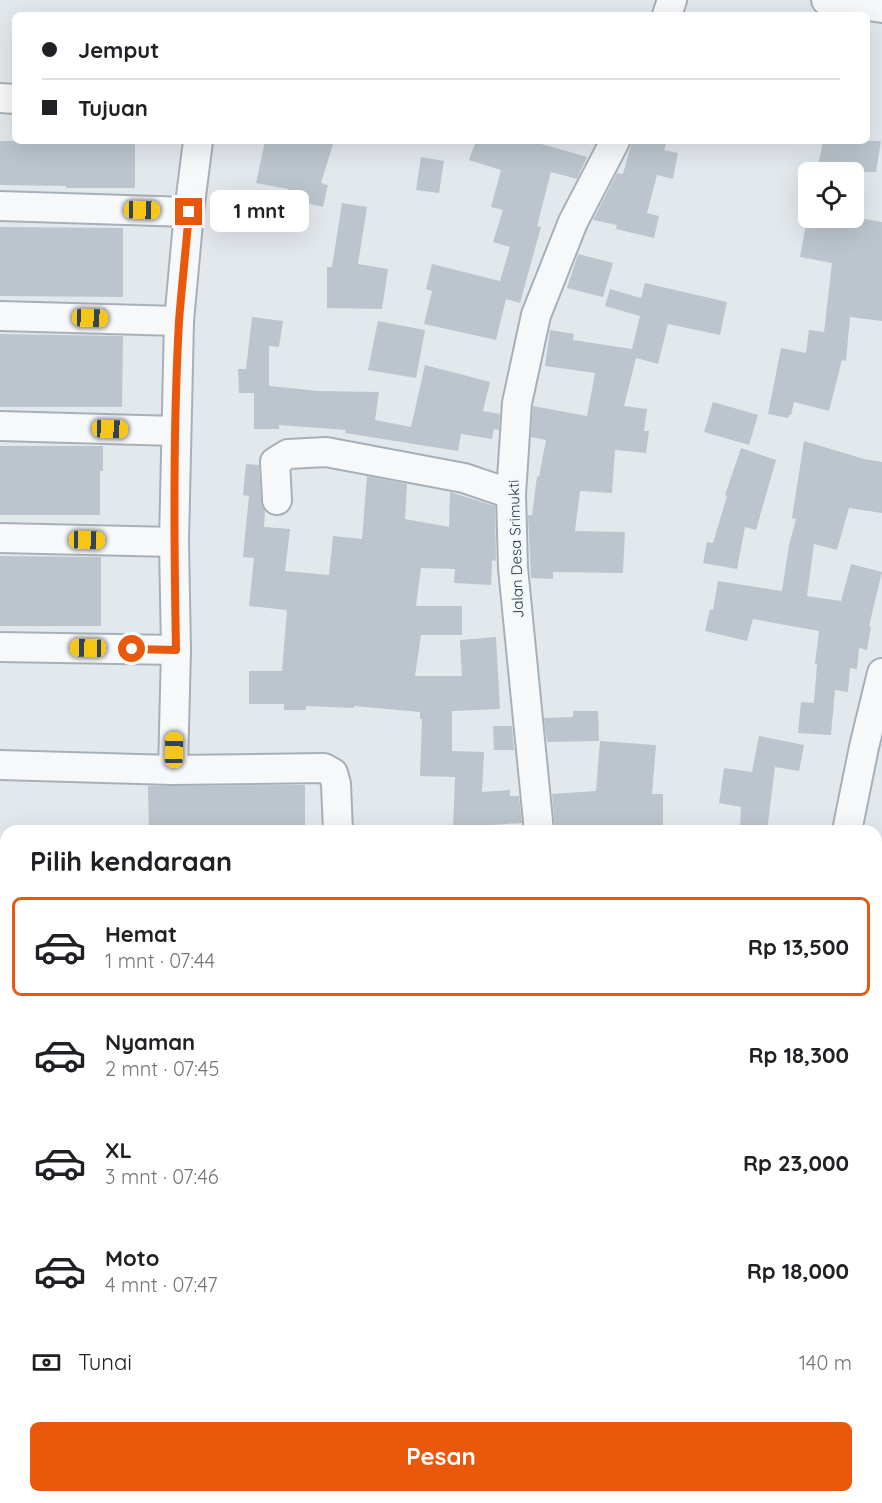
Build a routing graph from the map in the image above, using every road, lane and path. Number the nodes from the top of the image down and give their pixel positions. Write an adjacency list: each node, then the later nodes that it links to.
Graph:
1 (826, 0): 2 (street)
2 (882, 8)
3 (198, 144): 6 (street)
4 (613, 144): 11 (street, Jalan Desa Srimukti)
5 (0, 206): 6 (street)
6 (189, 212): 8 (street)
7 (0, 316): 8 (street)
8 (179, 321): 10 (street)
9 (0, 426): 10 (street)
10 (176, 431): 14 (street)
11 (511, 494): 12 (street); 21 (street, Jalan Desa Srimukti)
12 (277, 500)
13 (0, 538): 14 (street)
14 (174, 542): 16 (street)
15 (0, 647): 16 (street)
16 (176, 650): 19 (street)
17 (882, 673): 22 (street)
18 (0, 765): 19 (street)
19 (173, 770): 20 (street)
20 (338, 825)
21 (538, 825)
22 (848, 825)

